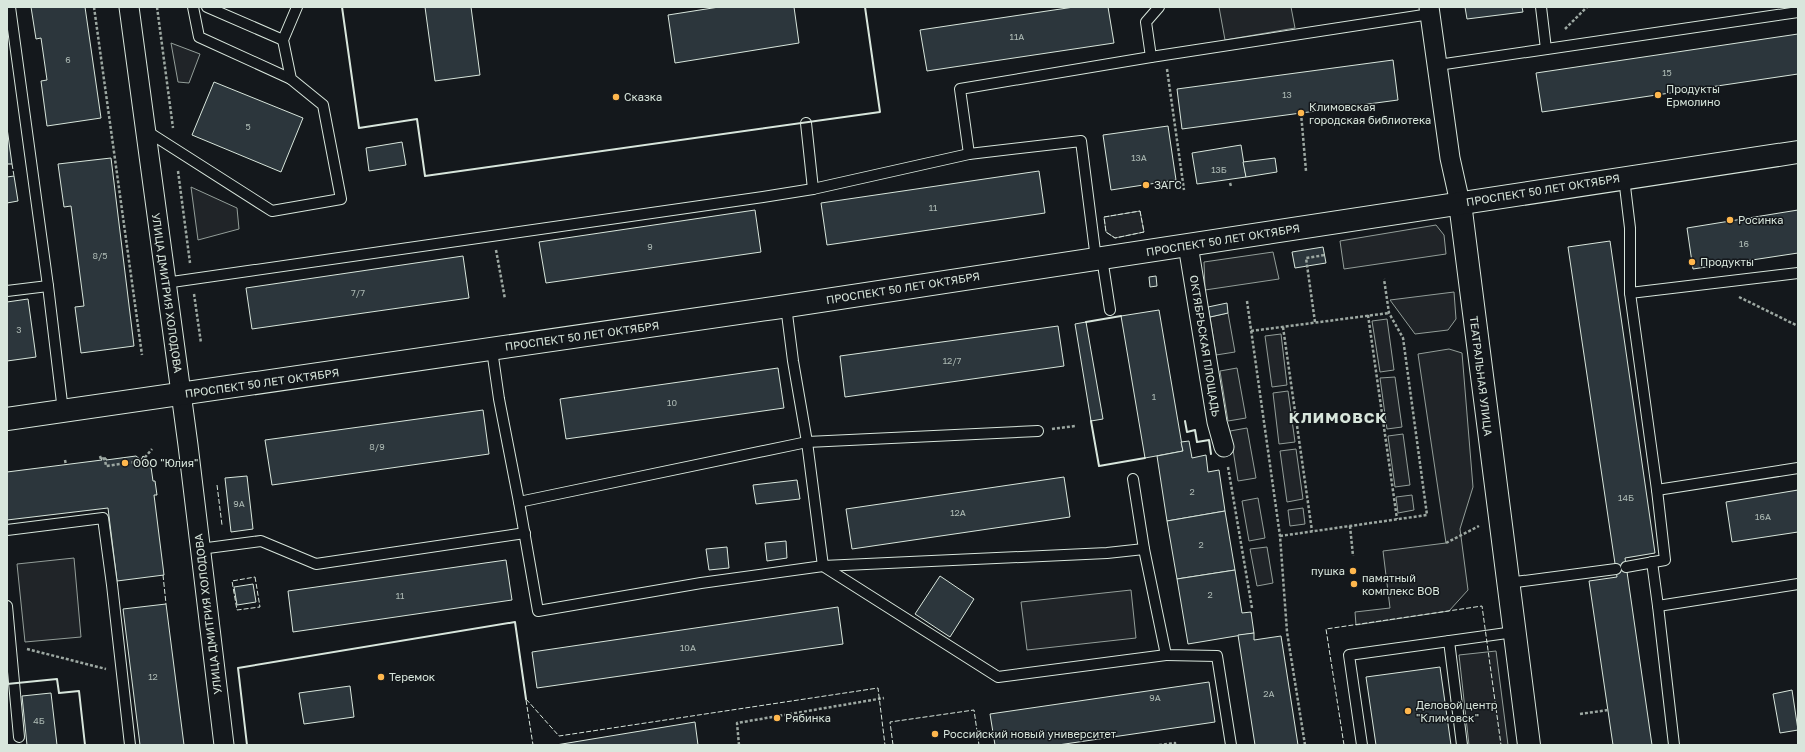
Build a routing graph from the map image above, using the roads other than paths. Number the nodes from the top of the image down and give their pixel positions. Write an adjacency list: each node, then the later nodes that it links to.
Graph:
1 (10, 7): 26 (lane)
2 (129, 7): 16 (street, УЛИЦА ДМИТРИЯ ХОЛОДОВА)
3 (193, 7): 14 (lane)
4 (207, 7): 10 (lane)
5 (297, 7): 10 (lane)
6 (1160, 7): 12 (lane)
7 (1541, 7): 11 (lane)
8 (1430, 10): 12 (lane); 13 (street, ТЕАТРАЛЬНАЯ УЛИЦА)
9 (1798, 12): 11 (lane)
10 (283, 40): 14 (lane)
11 (1546, 49): 13 (lane)
12 (1151, 57): 18 (lane)
13 (1438, 65): 21 (street, ТЕАТРАЛЬНАЯ УЛИЦА)
14 (291, 79): 16 (lane)
15 (806, 123): 20 (lane)
16 (145, 130): 25 (street, УЛИЦА ДМИТРИЯ ХОЛОДОВА)
17 (1798, 152): 19 (main road, ПРОСПЕКТ 50 ЛЕТ ОКТЯБРЯ)
18 (970, 154): 20 (lane); 23 (lane)
19 (1624, 178): 21 (main road, ПРОСПЕКТ 50 ЛЕТ ОКТЯБРЯ); 28 (lane)
20 (813, 189): 25 (lane)
21 (1460, 203): 22 (main road, ПРОСПЕКТ 50 ЛЕТ ОКТЯБРЯ); 48 (main road, ТЕАТРАЛЬНАЯ УЛИЦА)
22 (1188, 245): 23 (main road, ПРОСПЕКТ 50 ЛЕТ ОКТЯБРЯ); 37 (street, ОКТЯБРЬСКАЯ ПЛОЩАДЬ)
23 (1099, 259): 29 (main road, ПРОСПЕКТ 50 ЛЕТ ОКТЯБРЯ); 30 (lane)
24 (1798, 273): 28 (lane)
25 (165, 283): 32 (street, УЛИЦА ДМИТРИЯ ХОЛОДОВА)
26 (48, 286): 27 (lane); 33 (lane)
27 (7, 291)
28 (1630, 293): 40 (lane)
29 (786, 306): 31 (main road, ПРОСПЕКТ 50 ЛЕТ ОКТЯБРЯ); 36 (lane)
30 (1110, 310)
31 (492, 350): 32 (main road, ПРОСПЕКТ 50 ЛЕТ ОКТЯБРЯ); 41 (lane)
32 (181, 394): 33 (main road, ПРОСПЕКТ 50 ЛЕТ ОКТЯБРЯ); 44 (street, УЛИЦА ДМИТРИЯ ХОЛОДОВА)
33 (63, 411): 34 (main road, ПРОСПЕКТ 50 ЛЕТ ОКТЯБРЯ)
34 (7, 419)
35 (1038, 430): 36 (lane)
36 (807, 442): 41 (lane); 47 (lane)
37 (1224, 447)
38 (1798, 468): 40 (lane)
39 (1133, 479): 45 (lane)
40 (1657, 490): 46 (lane)
41 (519, 502): 43 (lane)
42 (7, 530): 57 (lane)
43 (525, 533): 44 (lane); 47 (lane)
44 (200, 549): 58 (street, УЛИЦА ДМИТРИЯ ХОЛОДОВА)
45 (1144, 549): 47 (lane); 55 (lane)
46 (1652, 562): 48 (lane); 51 (lane)
47 (823, 566): 55 (lane)
48 (1508, 583): 52 (main road, ТЕАТРАЛЬНАЯ УЛИЦА)
49 (1798, 584): 51 (lane)
50 (7, 606): 54 (lane)
51 (1658, 606): 63 (lane)
52 (1514, 632): 53 (lane); 62 (main road, ТЕАТРАЛЬНАЯ УЛИЦА)
53 (1449, 642): 60 (lane); 61 (lane)
54 (9, 646): 56 (lane)
55 (1166, 655): 59 (lane)
56 (19, 736)
57 (130, 745)
58 (224, 745)
59 (1231, 745)
60 (1362, 745)
61 (1462, 745)
62 (1529, 745)
63 (1674, 745)

